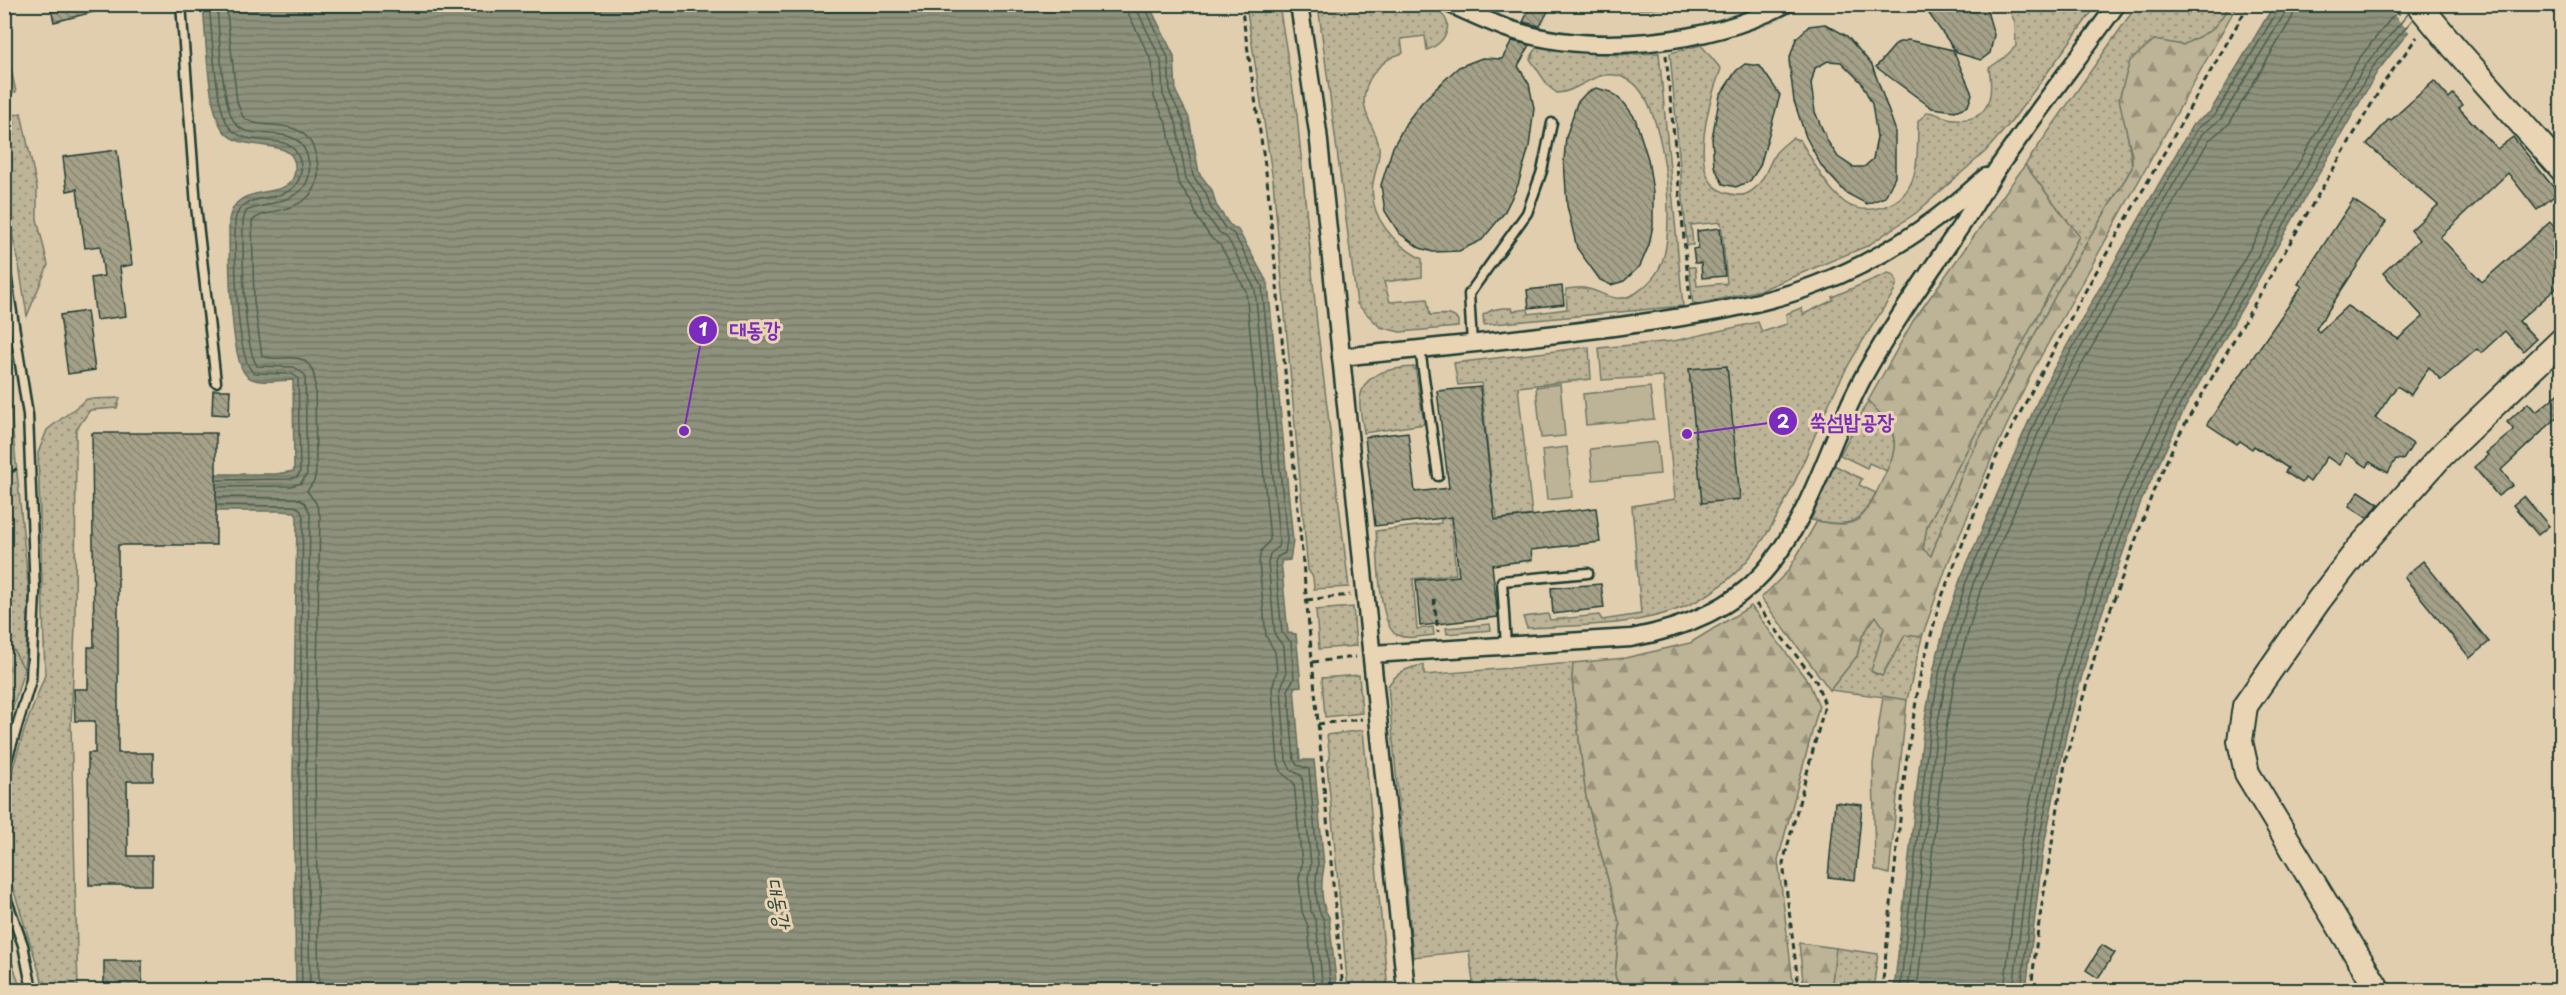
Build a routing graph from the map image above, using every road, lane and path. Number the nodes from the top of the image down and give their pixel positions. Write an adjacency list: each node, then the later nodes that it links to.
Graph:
1 (182, 4): 22 (lane)
2 (1241, 4): 27 (path)
3 (1299, 4): 21 (street)
4 (1450, 4): 12 (street)
5 (1786, 4): 12 (street)
6 (2117, 4): 14 (street)
7 (2249, 4): 42 (path)
8 (2418, 4): 15 (street, bridge)
9 (2555, 4): 10 (path)
10 (2562, 12)
11 (2419, 35): 43 (path)
12 (1664, 40): 17 (path)
13 (1552, 123): 19 (lane)
14 (2002, 162): 17 (street); 25 (street)
15 (2562, 170)
16 (4, 261): 36 (lane)
17 (1691, 316): 19 (street)
18 (2562, 340): 44 (street)
19 (1472, 343): 20 (street)
20 (1420, 349): 21 (street); 23 (lane)
21 (1341, 357): 31 (street)
22 (216, 382)
23 (1438, 476)
24 (1588, 573): 30 (lane)
25 (1745, 591): 30 (street); 41 (path)
26 (1349, 595): 27 (path)
27 (1307, 600): 33 (path)
28 (1434, 600): 29 (path)
29 (1439, 640)
30 (1506, 646): 31 (street)
31 (1372, 654): 40 (street)
32 (1354, 657): 33 (path)
33 (1313, 662): 35 (path)
34 (1360, 719): 35 (path)
35 (1318, 724): 39 (path)
36 (4, 770)
37 (4, 892): 38 (lane)
38 (32, 990)
39 (1343, 990)
40 (1406, 990)
41 (1799, 990)
42 (1882, 990)
43 (2031, 990)
44 (2378, 990)

